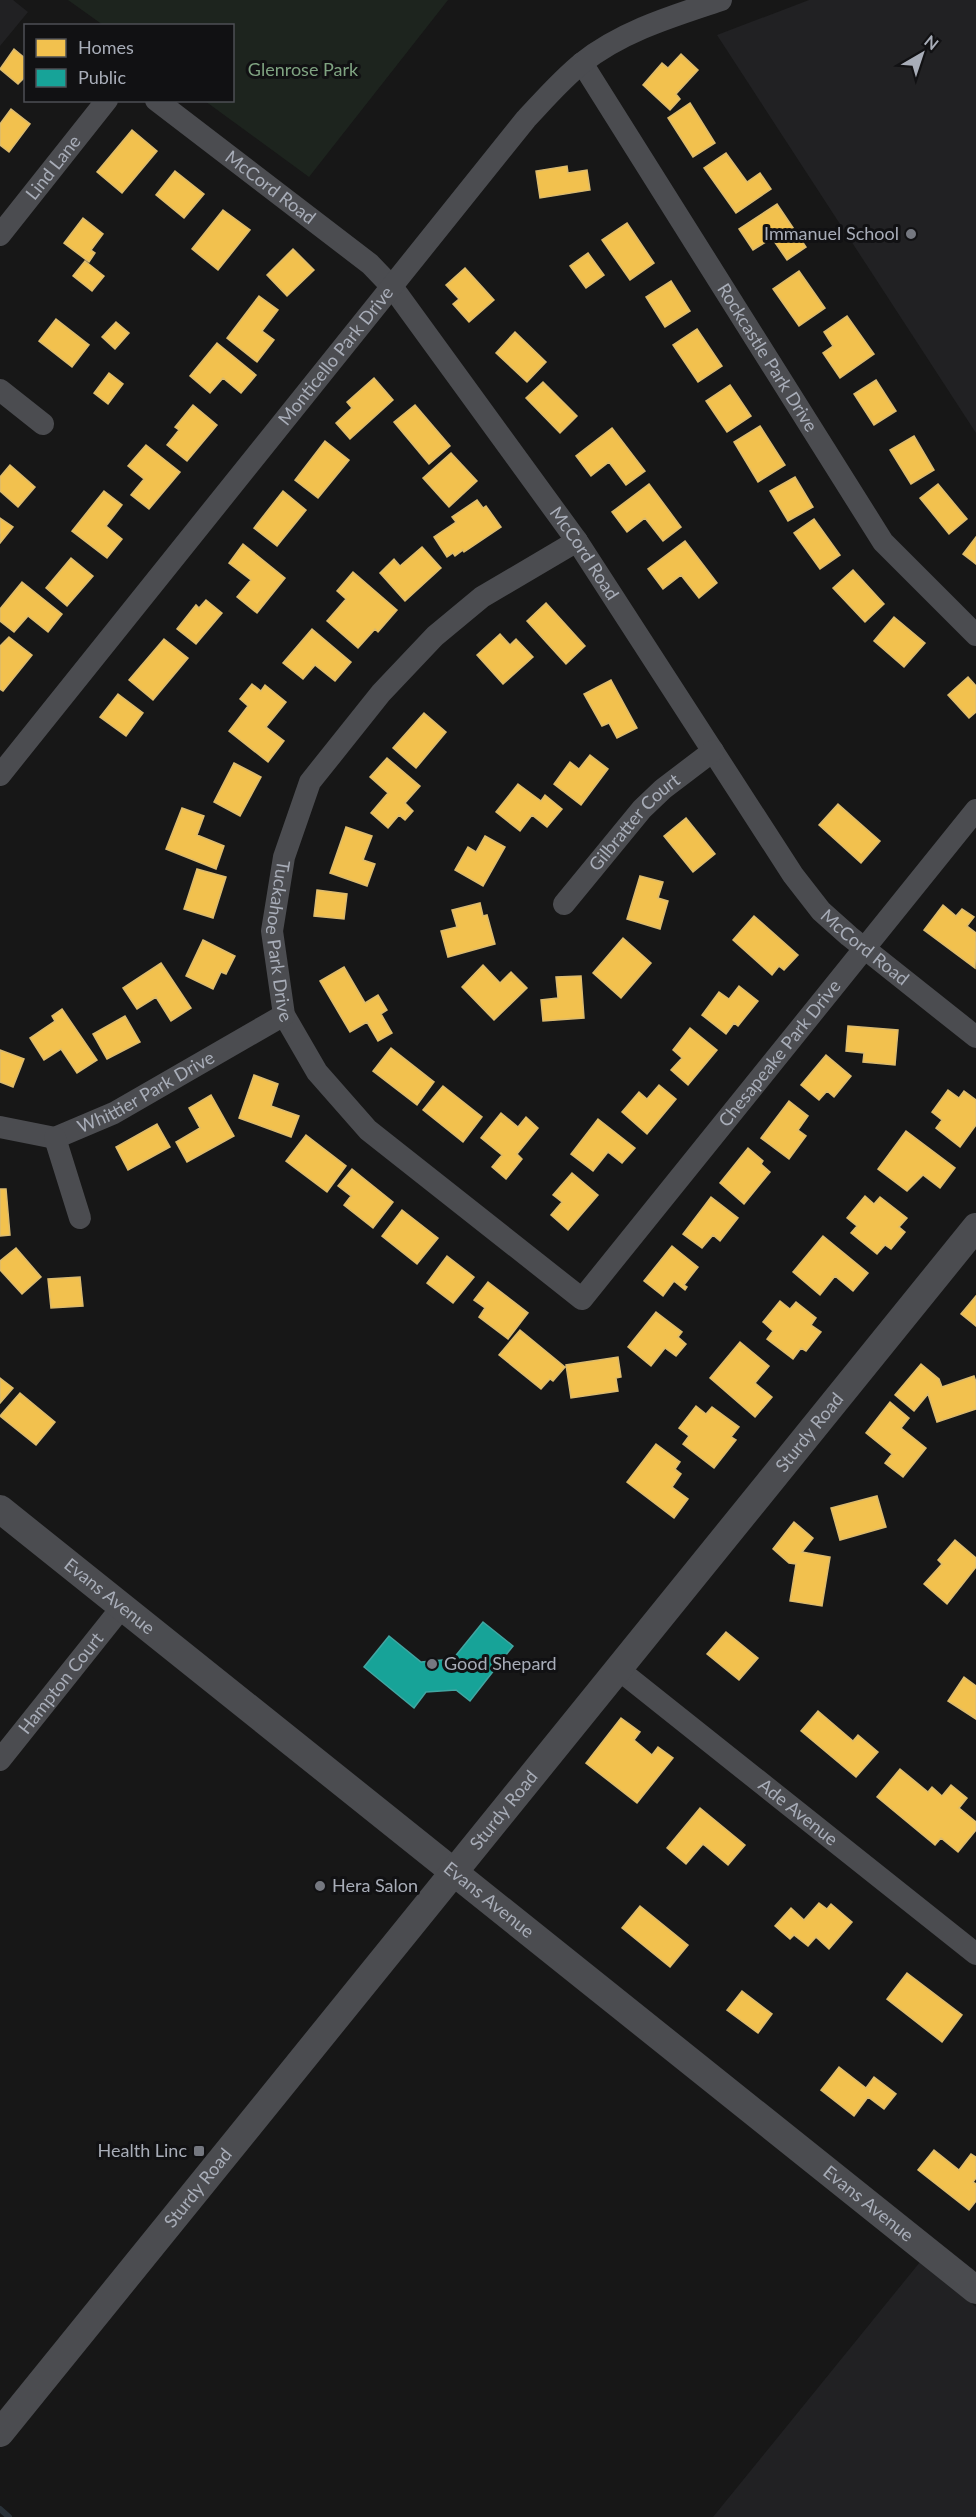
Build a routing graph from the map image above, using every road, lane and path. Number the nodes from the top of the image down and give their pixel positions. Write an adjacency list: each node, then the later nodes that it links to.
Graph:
1 (721, 0): 2 (street, Monticello Park Drive)
2 (582, 63): 6 (street, Monticello Park Drive); 10 (street, Rockcastle Park Drive)
3 (105, 102): 5 (street, Lind Lane)
4 (159, 102): 6 (street, McCord Road)
5 (0, 235)
6 (393, 288): 9 (street, McCord Road); 12 (street, Monticello Park Drive)
7 (0, 390): 8 (street)
8 (43, 424)
9 (577, 541): 11 (street, McCord Road); 16 (street, Tuckahoe Park Drive)
10 (976, 635)
11 (713, 751): 14 (street, Gilbratter Court); 15 (street, McCord Road)
12 (0, 775)
13 (976, 810): 15 (street, Chesapeake Park Drive)
14 (564, 904)
15 (863, 948): 17 (street, McCord Road); 22 (street, Chesapeake Park Drive)
16 (284, 1015): 19 (street, Whittier Park Drive); 22 (street, Tuckahoe Park Drive)
17 (976, 1037)
18 (0, 1127): 19 (street, Whittier Park Drive)
19 (55, 1138): 20 (street)
20 (80, 1218)
21 (976, 1227): 25 (street, Sturdy Road)
22 (582, 1299)
23 (0, 1509): 24 (street, Evans Avenue)
24 (122, 1607): 26 (street, Hampton Court); 27 (street, Evans Avenue)
25 (618, 1669): 27 (street, Sturdy Road); 28 (street, Ade Avenue)
26 (0, 1760)
27 (454, 1870): 29 (street, Evans Avenue); 30 (street, Sturdy Road)
28 (976, 1954)
29 (976, 2290)
30 (0, 2433)

